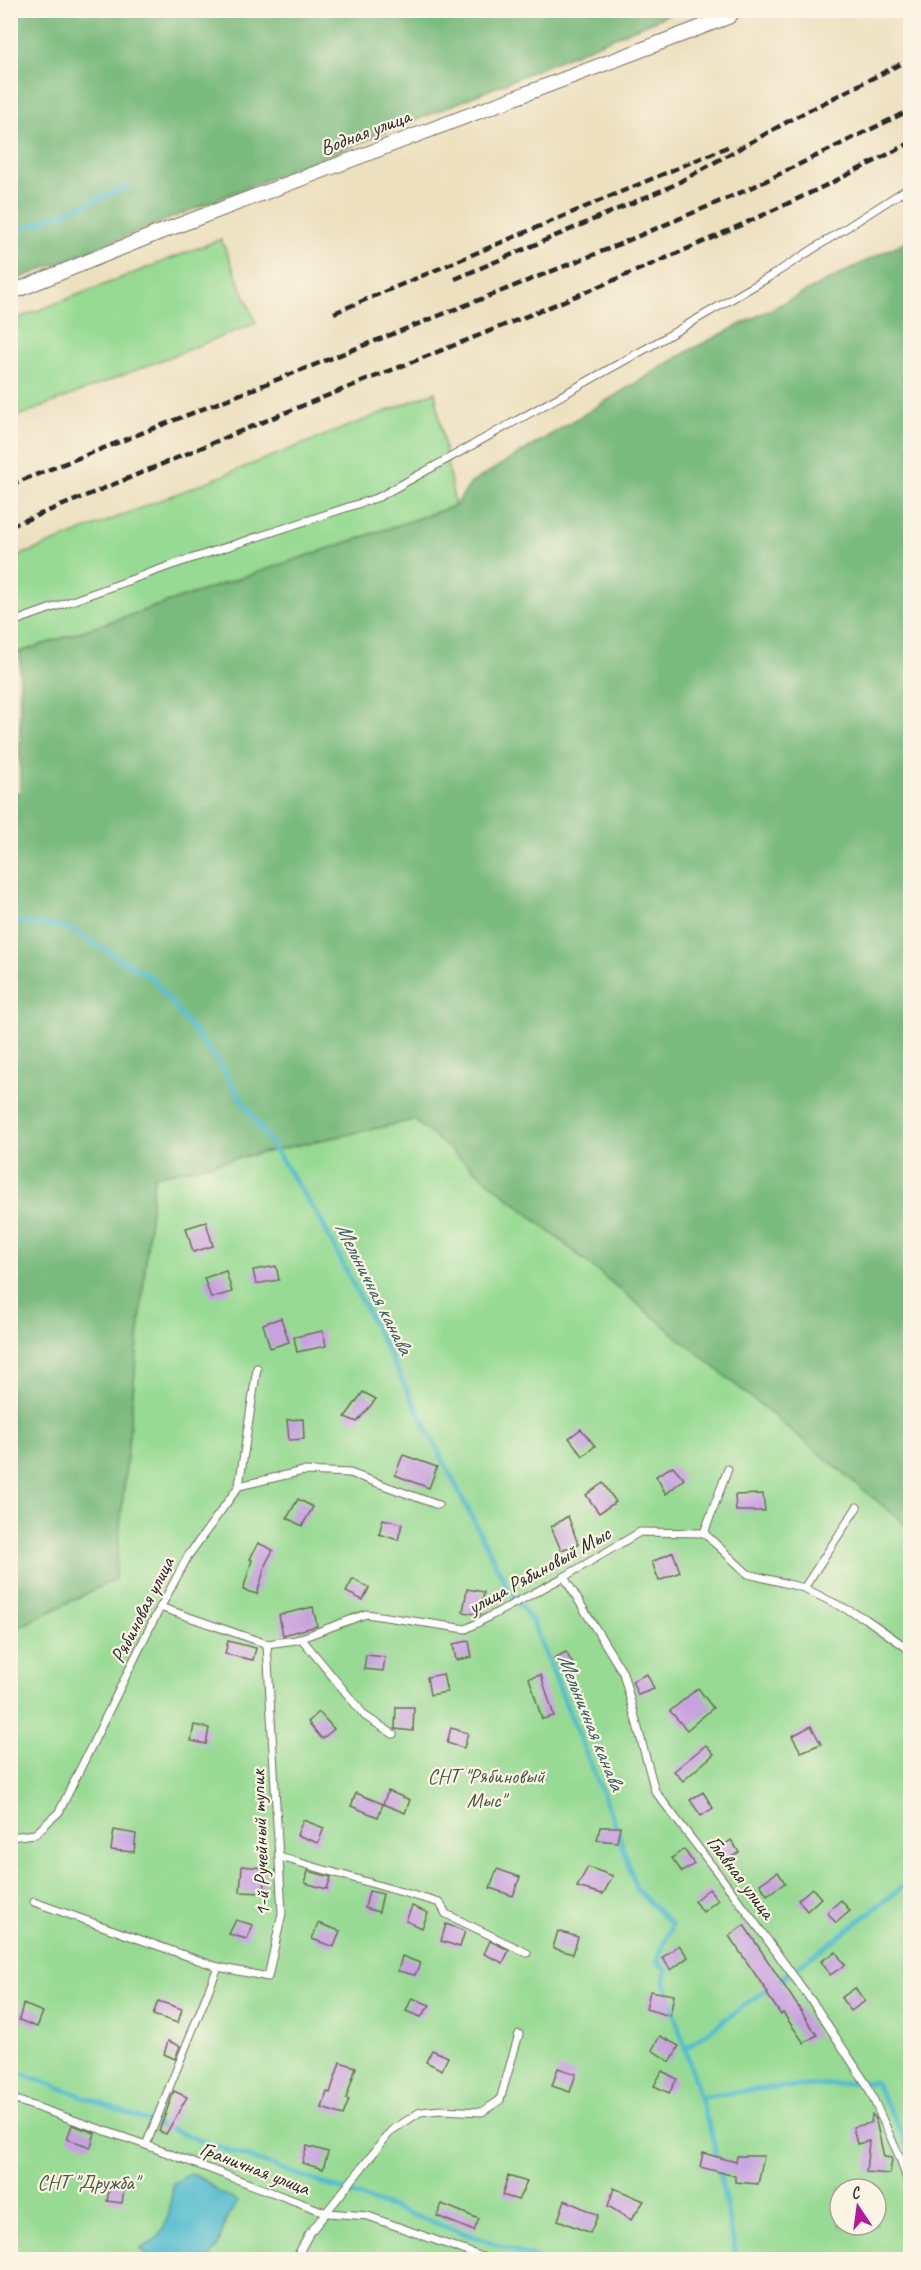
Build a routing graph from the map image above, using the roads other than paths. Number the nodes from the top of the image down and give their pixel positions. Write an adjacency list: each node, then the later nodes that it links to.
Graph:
1 (735, 10): 3 (street, Водная улица)
2 (910, 187): 4 (lane)
3 (10, 294)
4 (10, 623)
5 (257, 1368): 7 (lane, Рябиновая улица)
6 (728, 1469): 10 (lane)
7 (239, 1486): 8 (lane); 13 (lane, Рябиновая улица)
8 (438, 1505)
9 (856, 1507): 12 (lane)
10 (704, 1533): 11 (lane, улица Рябиновый Мыс); 12 (lane)
11 (564, 1577): 14 (lane, улица Рябиновый Мыс); 26 (lane, Главная улица)
12 (804, 1588): 16 (lane)
13 (160, 1607): 15 (lane, улица Рябиновый Мыс); 18 (lane, Рябиновая улица)
14 (301, 1638): 15 (lane, улица Рябиновый Мыс); 17 (lane)
15 (267, 1644): 19 (lane, 1-й Ручейный тупик)
16 (910, 1650)
17 (393, 1734)
18 (10, 1837)
19 (280, 1857): 21 (lane); 22 (lane, 1-й Ручейный тупик)
20 (34, 1902): 22 (lane)
21 (527, 1953)
22 (218, 1967): 25 (lane)
23 (519, 2034): 27 (lane)
24 (10, 2098): 25 (lane, Граничная улица)
25 (146, 2145): 27 (lane, Граничная улица)
26 (910, 2189)
27 (327, 2213): 28 (lane); 29 (lane, Граничная улица)
28 (295, 2259)
29 (491, 2259)

